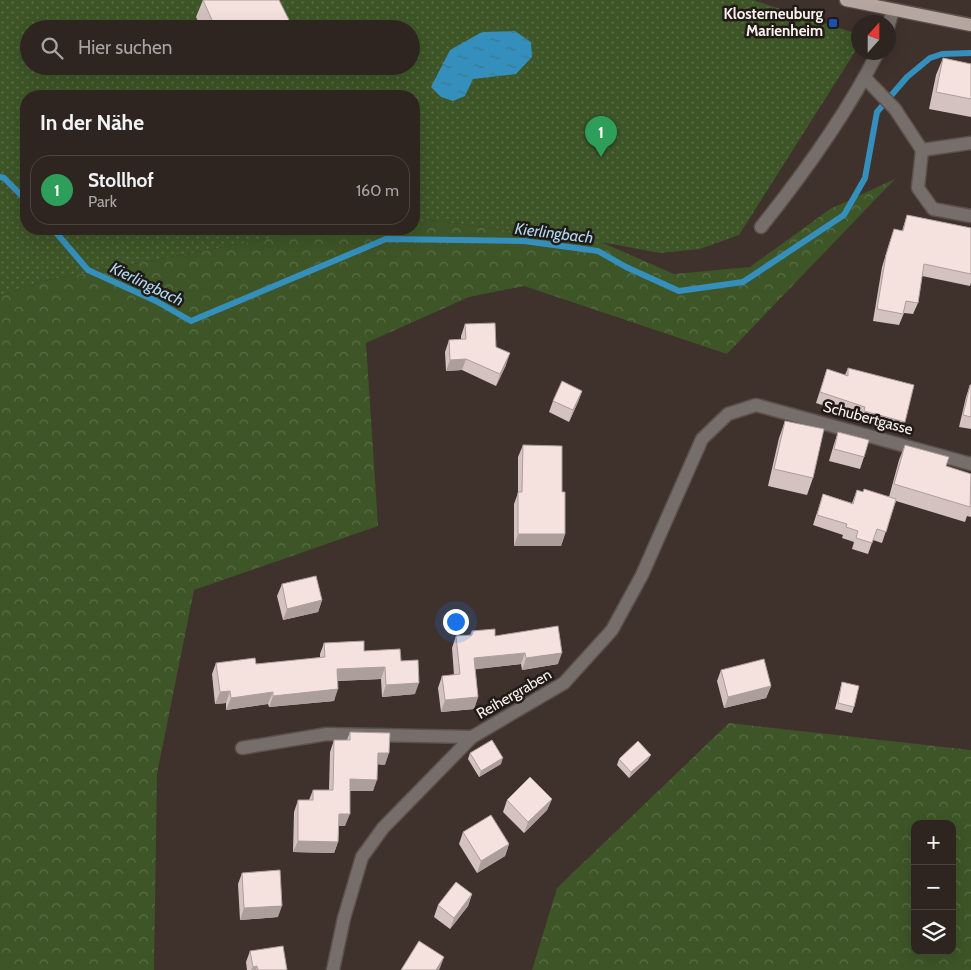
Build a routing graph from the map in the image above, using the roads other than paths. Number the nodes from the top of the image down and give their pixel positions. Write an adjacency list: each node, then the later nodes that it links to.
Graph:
1 (846, 0): 2 (main road)
2 (893, 10): 3 (street); 4 (main road)
3 (892, 15)
4 (971, 25)
5 (874, 60): 6 (street)
6 (865, 78): 8 (street); 10 (street)
7 (971, 142): 8 (street)
8 (922, 150): 9 (street)
9 (971, 216)
10 (762, 226)
11 (756, 405): 12 (street, Schubertgasse); 13 (street, Reihergraben)
12 (971, 464)
13 (472, 737): 14 (street); 15 (street, Reihergraben)
14 (242, 748)
15 (333, 970)

